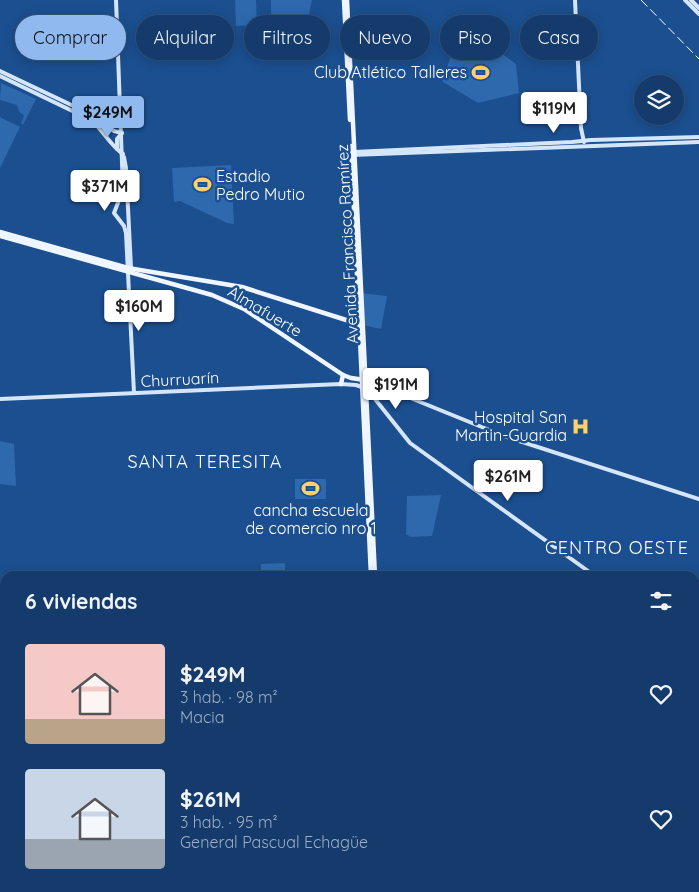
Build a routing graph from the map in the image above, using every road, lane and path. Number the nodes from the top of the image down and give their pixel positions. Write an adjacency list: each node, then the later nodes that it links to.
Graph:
1 (116, 0): 10 (street)
2 (346, 0): 16 (main road, Avenida Francisco Ramírez)
3 (575, 0): 12 (street)
4 (685, 0): 7 (street)
5 (691, 0): 6 (street)
6 (699, 8)
7 (699, 14)
8 (0, 71): 10 (street)
9 (0, 76): 15 (street)
10 (122, 133): 15 (street); 17 (street)
11 (699, 137): 12 (street)
12 (584, 141): 13 (street); 14 (street); 14 (street)
13 (699, 142)
14 (575, 144): 16 (street)
15 (117, 150): 17 (street)
16 (353, 153): 21 (main road, Avenida Francisco Ramírez)
17 (123, 154): 20 (street); 20 (street)
18 (0, 232): 20 (main road, Almafuerte)
19 (0, 236): 20 (main road, Almafuerte)
20 (129, 269): 21 (main road); 22 (main road, Almafuerte); 26 (street)
21 (361, 324): 23 (main road, Avenida Francisco Ramírez)
22 (343, 375): 23 (main road, Almafuerte); 24 (main road)
23 (364, 380): 25 (main road, Avenida Francisco Ramírez); 28 (street)
24 (342, 384): 25 (street, Churruarín); 26 (street, Churruarín)
25 (364, 388): 29 (main road, Avenida Francisco Ramírez); 30 (main road, Avenida Francisco Ramírez); 31 (street)
26 (134, 394): 27 (street, Churruarín)
27 (0, 399)
28 (699, 499)
29 (371, 571)
30 (375, 571)
31 (588, 571)

